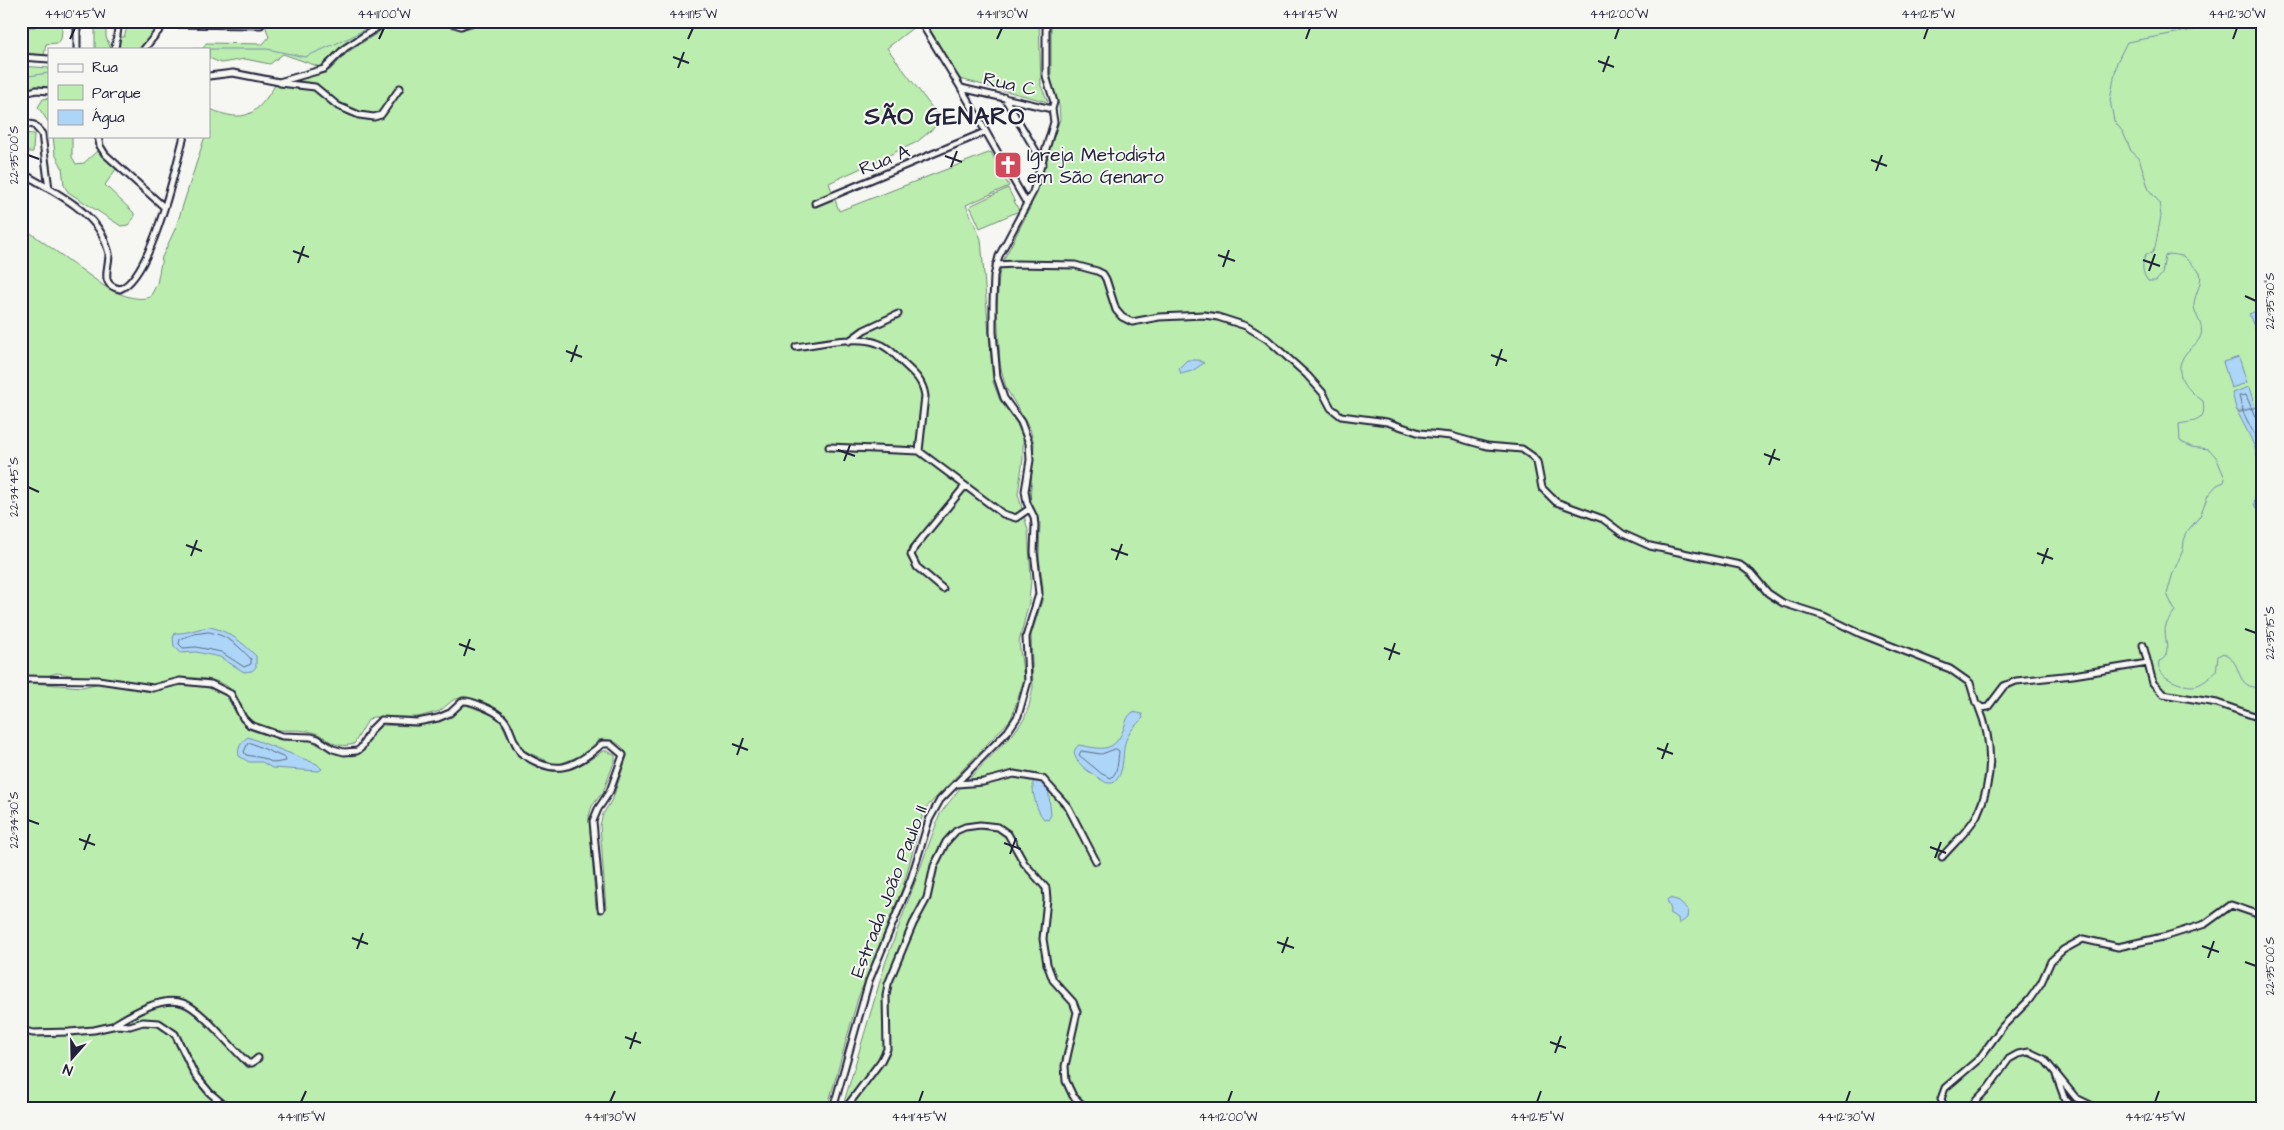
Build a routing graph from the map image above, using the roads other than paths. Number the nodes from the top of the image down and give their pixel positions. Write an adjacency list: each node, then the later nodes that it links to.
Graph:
1 (77, 21): 12 (street)
2 (119, 21): 13 (street)
3 (388, 21): 18 (street)
4 (445, 21): 5 (street)
5 (474, 21)
6 (920, 21): 20 (street)
7 (1046, 21): 24 (street, Estrada João Paulo II)
8 (165, 23): 10 (street); 14 (street)
9 (234, 23): 10 (street); 11 (street)
10 (210, 24)
11 (261, 25)
12 (77, 48)
13 (115, 48)
14 (145, 48)
15 (21, 58): 16 (street)
16 (48, 59)
17 (210, 76): 18 (street)
18 (274, 82): 19 (street)
19 (400, 88)
20 (961, 88): 23 (street, Rua C); 26 (street)
21 (48, 91): 22 (street)
22 (21, 94)
23 (1004, 97): 24 (street, Rua C); 29 (street)
24 (1052, 109): 29 (street, Estrada João Paulo II)
25 (21, 122): 31 (street)
26 (986, 132): 32 (street, Rua A); 33 (street)
27 (98, 138): 34 (street)
28 (183, 138): 34 (street)
29 (1043, 163): 33 (street, Estrada João Paulo II)
30 (21, 172): 31 (street)
31 (49, 189): 34 (street)
32 (815, 203)
33 (1027, 204): 35 (street, Estrada João Paulo II)
34 (164, 207)
35 (996, 266): 42 (street, Estrada João Paulo II); 47 (street)
36 (898, 314): 37 (street)
37 (849, 341): 38 (street); 40 (street)
38 (796, 347)
39 (829, 447): 40 (street)
40 (919, 450): 41 (street)
41 (964, 486): 42 (street); 43 (street)
42 (1029, 509): 49 (street, Estrada João Paulo II)
43 (943, 589)
44 (2143, 645): 45 (street)
45 (2148, 663): 47 (street); 48 (street)
46 (21, 679): 52 (street)
47 (1978, 705): 50 (street)
48 (2263, 719)
49 (956, 784): 51 (street); 59 (street, Estrada João Paulo II)
50 (1942, 857)
51 (1096, 861)
52 (601, 909)
53 (2263, 916): 62 (street)
54 (112, 1026): 55 (street); 56 (street); 58 (street)
55 (21, 1030)
56 (258, 1058)
57 (2056, 1073): 63 (street); 64 (street); 65 (street)
58 (228, 1109)
59 (833, 1109)
60 (846, 1109): 61 (street)
61 (1087, 1109)
62 (1945, 1109)
63 (1968, 1109)
64 (2074, 1109)
65 (2099, 1109)

